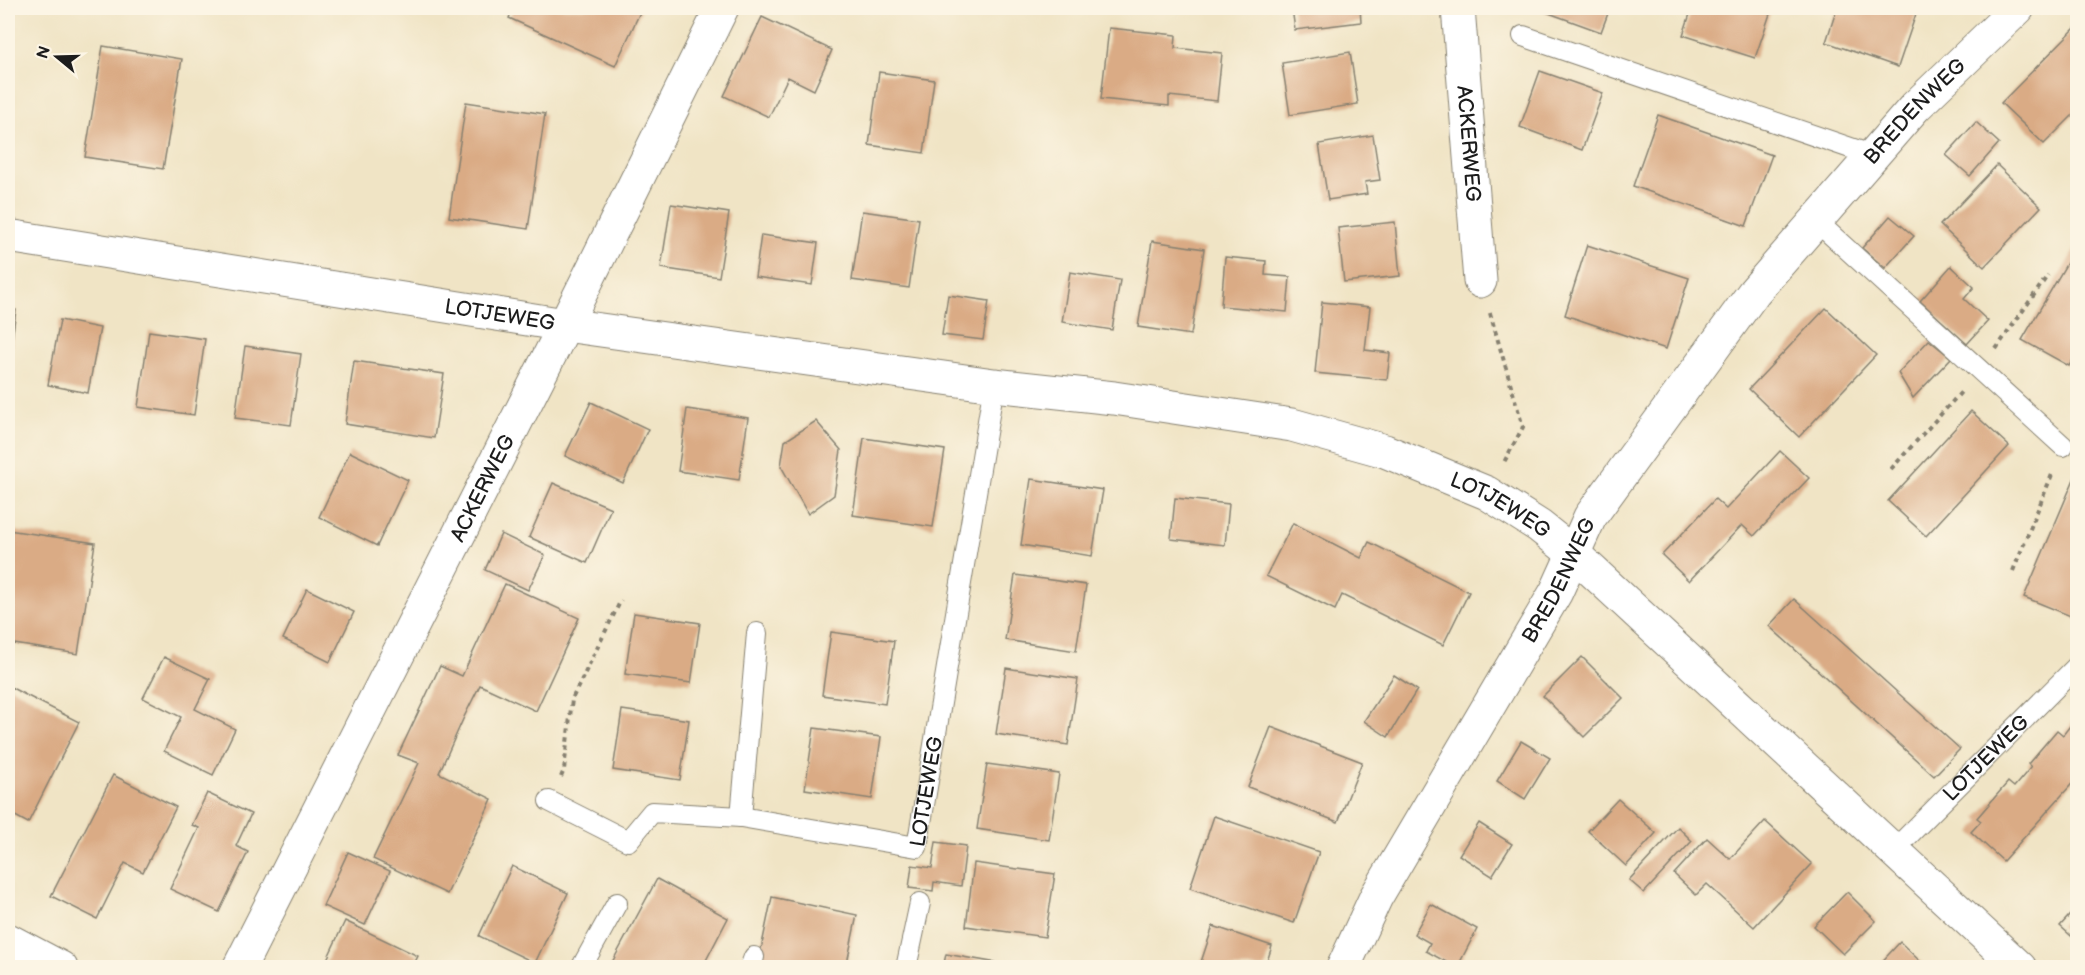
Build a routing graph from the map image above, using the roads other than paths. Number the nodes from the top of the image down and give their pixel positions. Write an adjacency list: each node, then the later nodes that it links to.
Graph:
1 (722, 8): 9 (street, ACKERWEG)
2 (1458, 8): 8 (street, ACKERWEG)
3 (2016, 8): 5 (street, BREDENWEG)
4 (1523, 36): 5 (lane)
5 (1871, 155): 6 (street, BREDENWEG)
6 (1815, 220): 11 (lane); 12 (street, BREDENWEG)
7 (8, 236): 9 (street, LOTJEWEG)
8 (1480, 281)
9 (565, 325): 10 (street, LOTJEWEG); 22 (street, ACKERWEG)
10 (994, 385): 12 (street, LOTJEWEG); 16 (lane, LOTJEWEG)
11 (2063, 447)
12 (1573, 553): 17 (street, LOTJEWEG); 25 (street, BREDENWEG)
13 (757, 633): 16 (lane)
14 (2078, 665): 17 (lane, LOTJEWEG)
15 (549, 801): 16 (lane, LOTJEWEG)
16 (741, 818)
17 (1894, 850): 26 (street, LOTJEWEG)
18 (617, 903): 23 (lane)
19 (920, 903): 24 (lane)
20 (8, 940): 21 (street)
21 (61, 968)
22 (239, 968)
23 (581, 968)
24 (906, 968)
25 (1343, 968)
26 (2020, 968)

